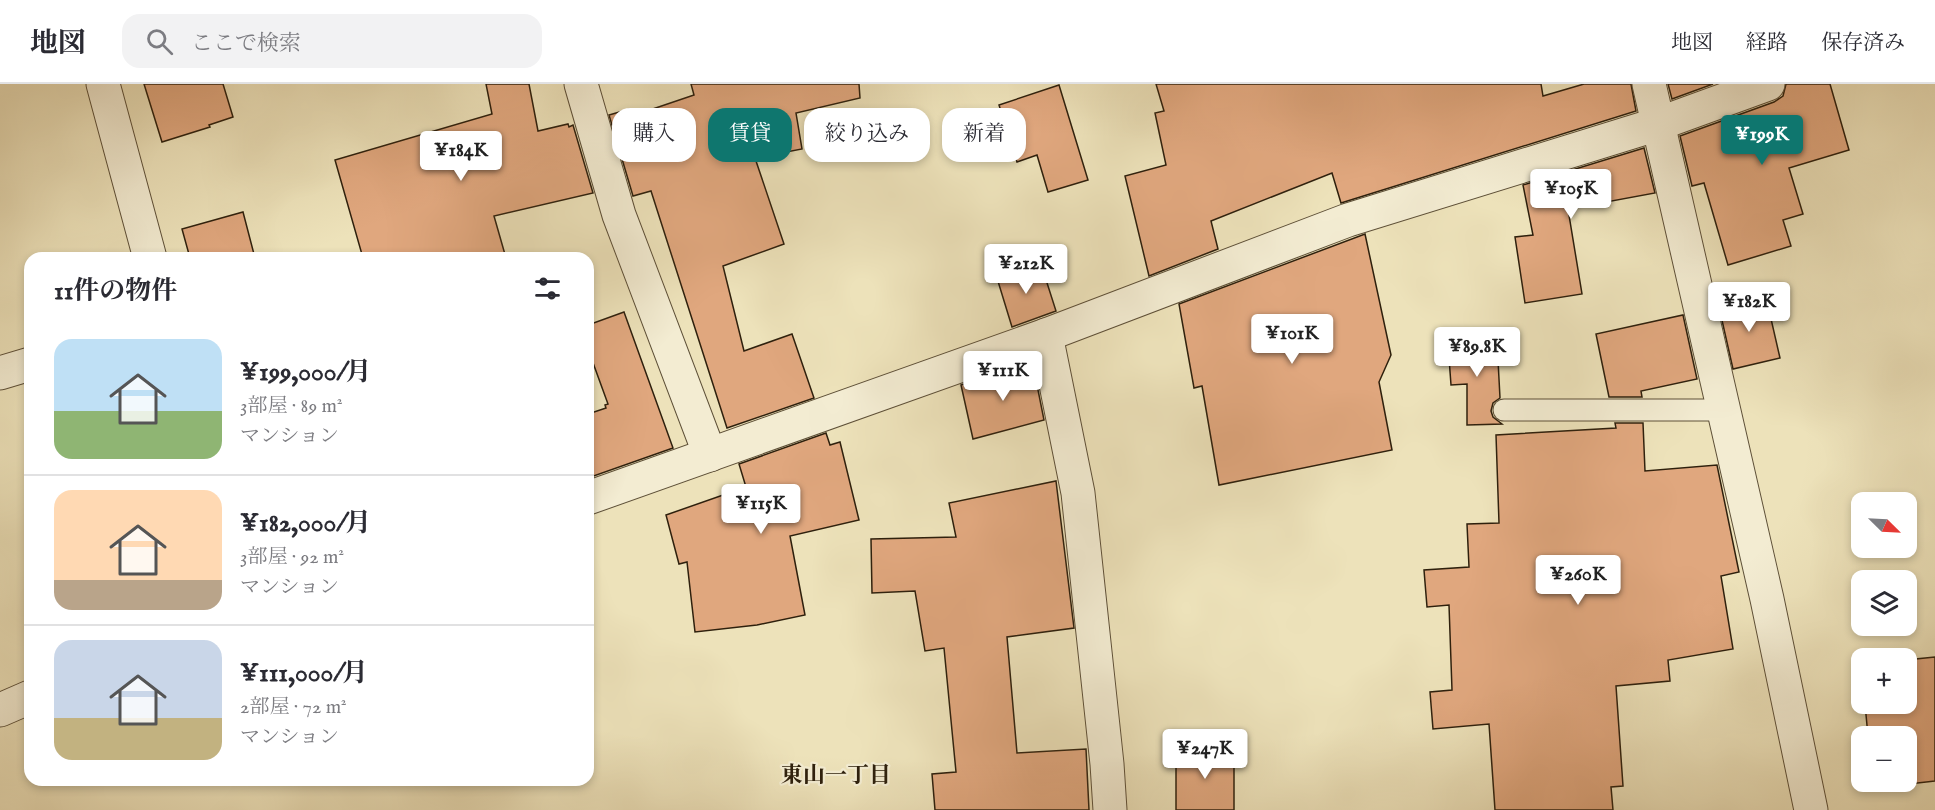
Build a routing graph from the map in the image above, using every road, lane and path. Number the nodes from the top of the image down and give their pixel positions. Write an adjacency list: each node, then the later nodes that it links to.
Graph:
1 (103, 84): 6 (street)
2 (581, 84): 12 (street)
3 (1649, 84): 5 (street)
4 (1768, 84): 5 (street)
5 (1658, 124): 7 (street); 11 (street)
6 (148, 252)
7 (1046, 335): 12 (street); 16 (street)
8 (24, 366): 9 (street)
9 (0, 373)
10 (1504, 410): 11 (lane)
11 (1724, 410): 17 (street)
12 (710, 455): 13 (street)
13 (594, 496)
14 (24, 700): 15 (street)
15 (0, 711)
16 (1110, 810)
17 (1811, 810)

